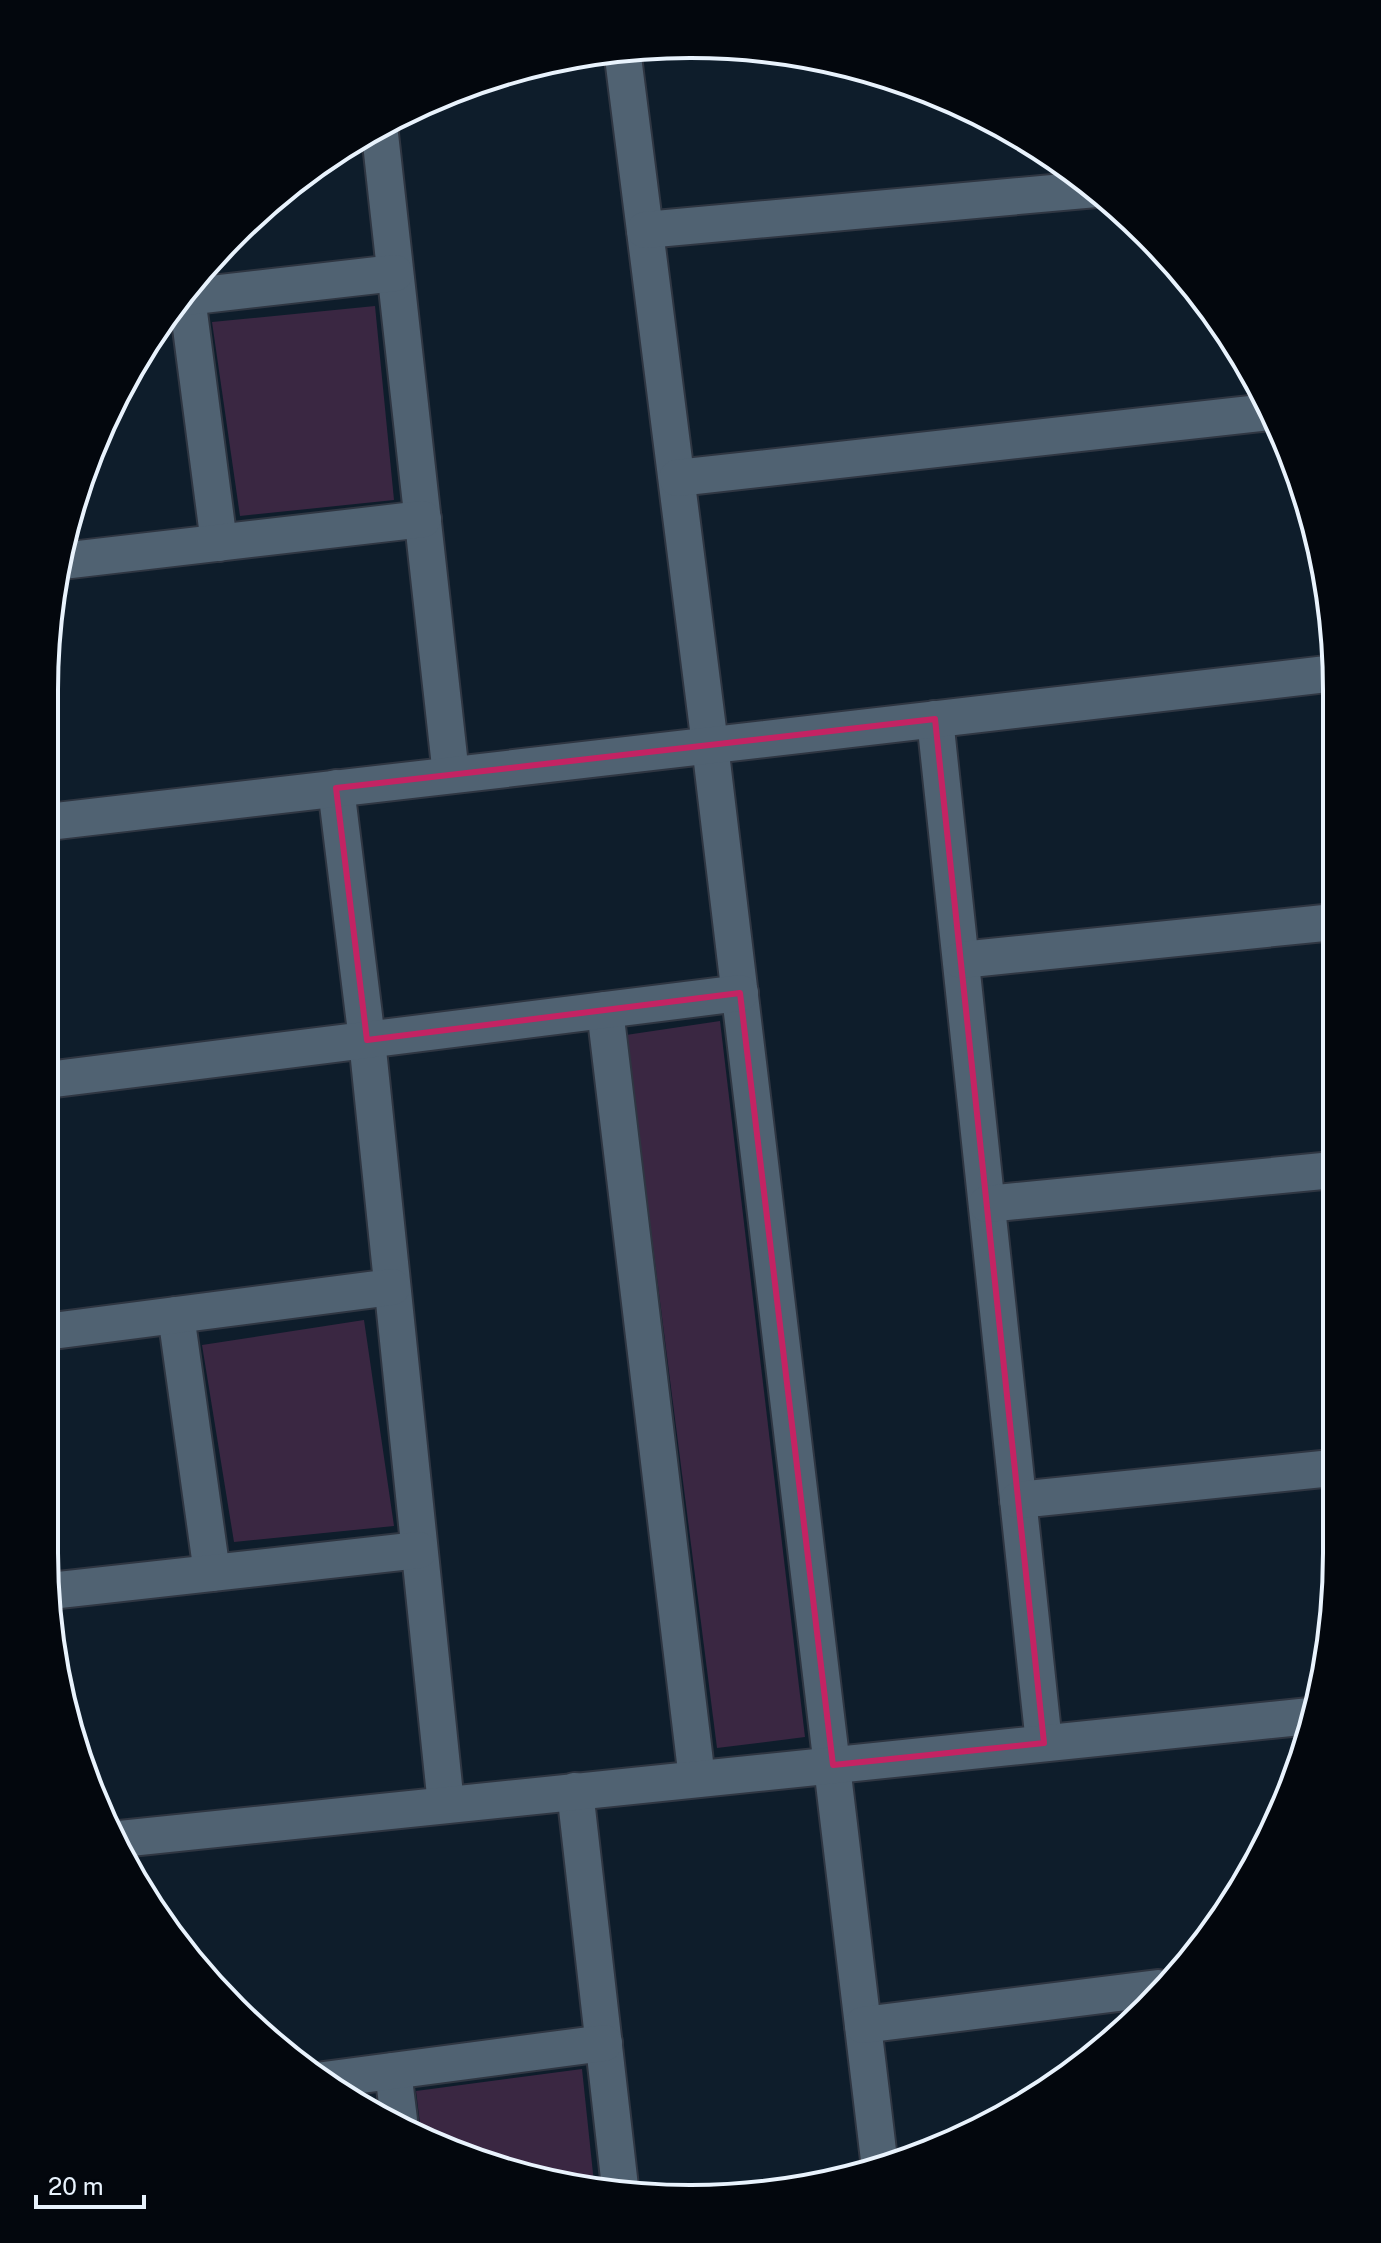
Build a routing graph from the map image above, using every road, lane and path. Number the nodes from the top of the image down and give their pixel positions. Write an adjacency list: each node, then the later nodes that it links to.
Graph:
1 (624, 61): 4 (street)
2 (381, 139): 5 (street)
3 (1078, 191): 4 (street)
4 (645, 230): 9 (street)
5 (395, 273): 6 (street); 10 (street)
6 (197, 295)
7 (184, 312): 11 (street)
8 (1259, 413): 9 (street)
9 (677, 478): 15 (street)
10 (423, 519): 11 (street); 16 (street)
11 (219, 543): 12 (street)
12 (72, 560)
13 (1323, 674): 14 (street)
14 (935, 719): 15 (street); 20 (street)
15 (710, 745): 16 (street); 21 (street)
16 (451, 775): 17 (street)
17 (336, 788): 18 (street); 23 (street)
18 (58, 821)
19 (1323, 923): 20 (street)
20 (961, 960): 26 (street)
21 (740, 993): 22 (street); 37 (street)
22 (605, 1010): 23 (street); 38 (street)
23 (367, 1040): 24 (street); 27 (street)
24 (58, 1079)
25 (1323, 1171): 26 (street)
26 (987, 1204): 31 (street)
27 (392, 1287): 28 (street); 32 (street)
28 (176, 1315): 29 (street); 33 (street)
29 (58, 1330)
30 (1323, 1469): 31 (street)
31 (1018, 1500): 36 (street)
32 (419, 1550): 33 (street); 40 (street)
33 (212, 1573): 34 (street)
34 (59, 1590)
35 (1301, 1717): 36 (street)
36 (1044, 1743): 37 (street)
37 (833, 1765): 38 (street); 43 (street)
38 (697, 1779): 39 (street)
39 (575, 1791): 40 (street); 44 (street)
40 (446, 1805): 41 (street)
41 (126, 1838)
42 (1148, 1989): 43 (street)
43 (863, 2025): 48 (street)
44 (604, 2043): 45 (street); 49 (street)
45 (393, 2071): 46 (street); 47 (street)
46 (339, 2078)
47 (398, 2113)
48 (879, 2156)
49 (619, 2181)

